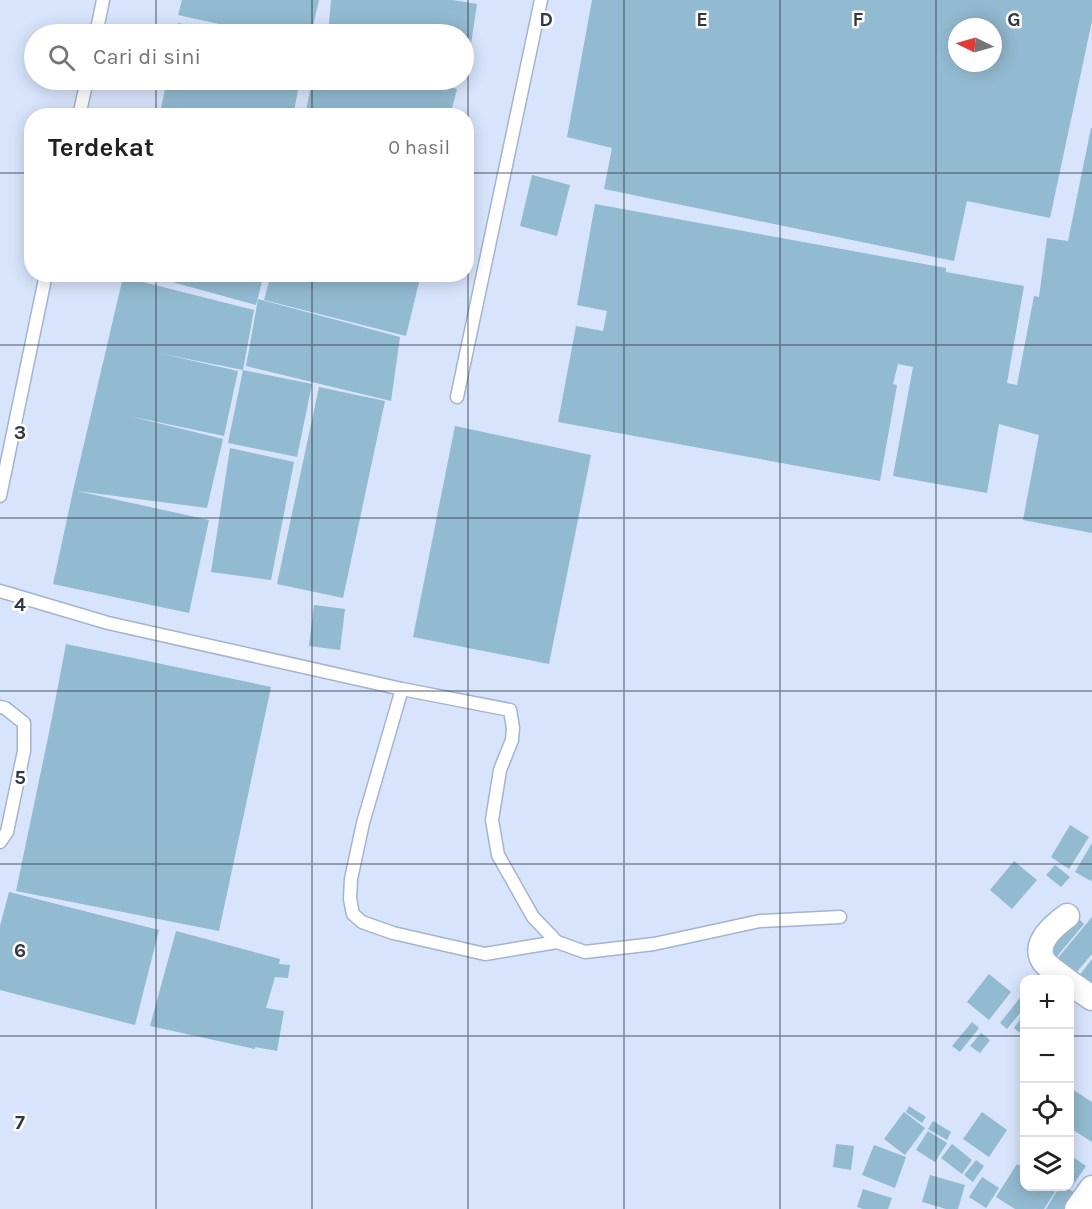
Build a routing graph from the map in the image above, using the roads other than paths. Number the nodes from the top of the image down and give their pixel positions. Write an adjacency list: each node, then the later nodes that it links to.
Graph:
1 (103, 0): 3 (lane)
2 (541, 0): 7 (lane)
3 (98, 24)
4 (85, 90): 5 (lane)
5 (81, 108)
6 (44, 282): 8 (lane)
7 (457, 397)
8 (0, 496)
9 (0, 591): 10 (lane)
10 (402, 689): 15 (lane); 15 (lane)
11 (0, 708): 12 (lane)
12 (0, 842)
13 (840, 916): 15 (lane)
14 (1067, 916): 16 (street)
15 (557, 942)
16 (1060, 975)
17 (1074, 985): 18 (street)
18 (1092, 998)
19 (1092, 1188): 20 (street)
20 (1077, 1209)

